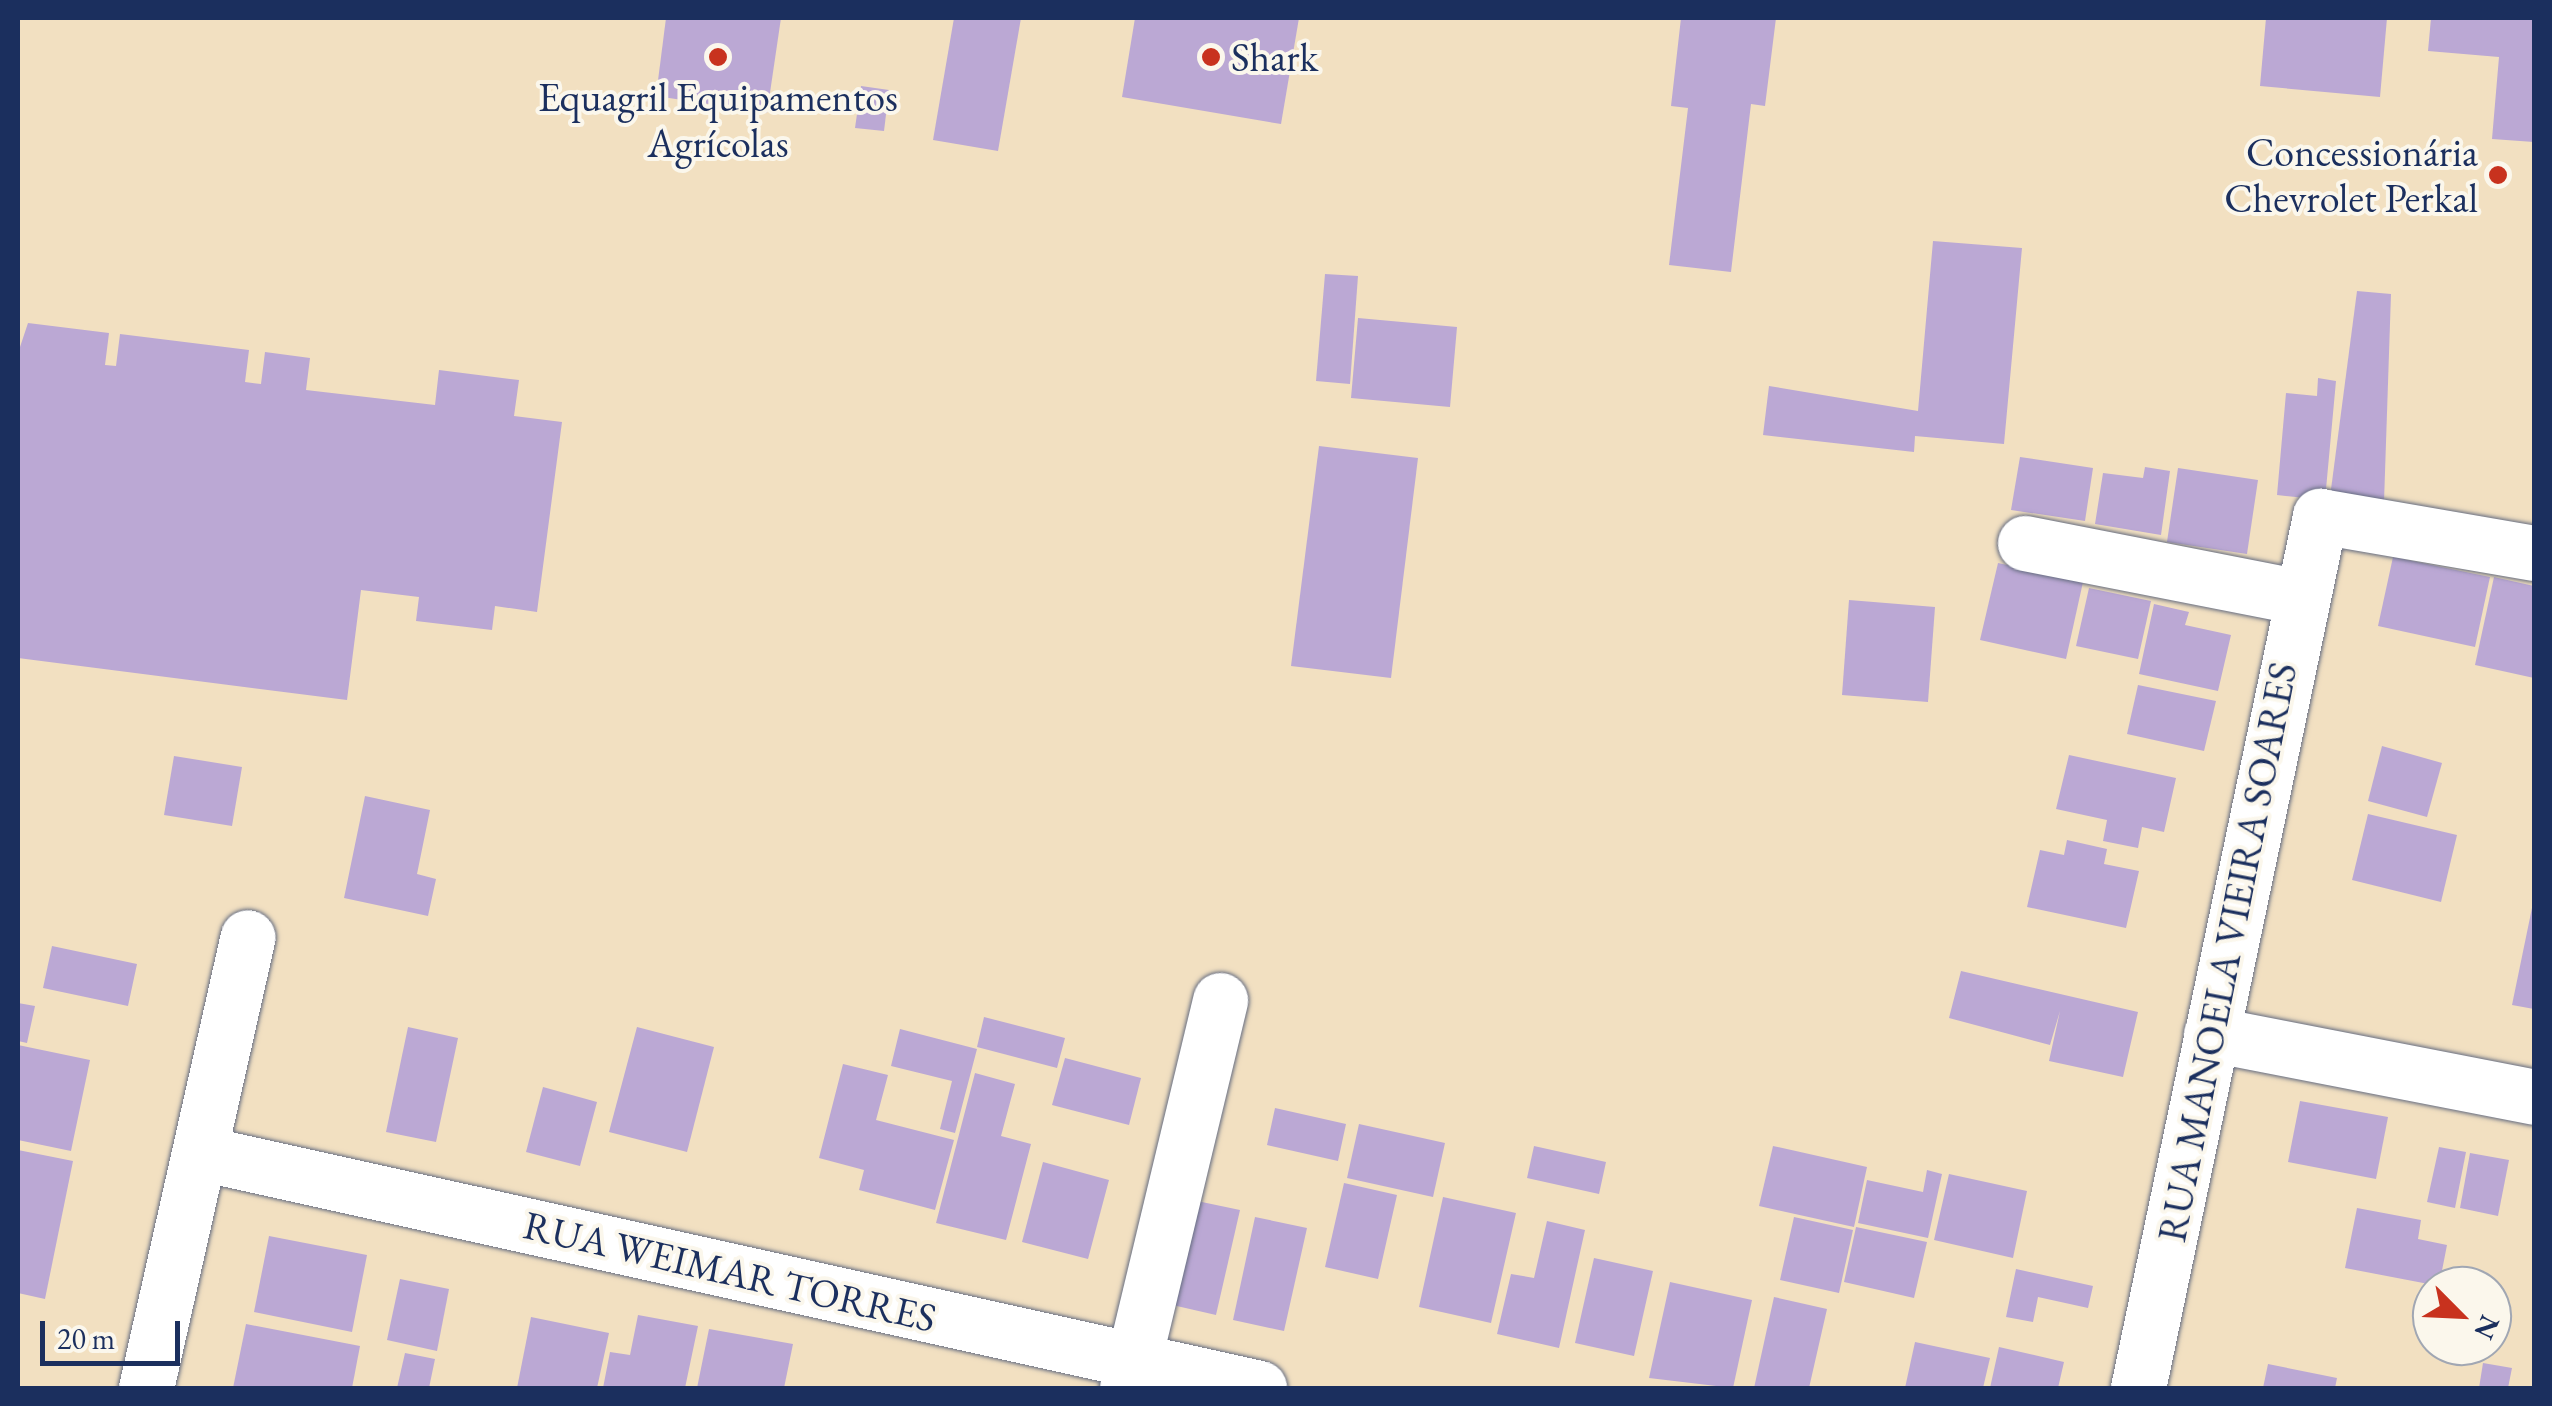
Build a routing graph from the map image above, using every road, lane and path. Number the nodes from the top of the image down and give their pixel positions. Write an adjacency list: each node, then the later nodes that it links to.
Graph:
1 (2025, 543): 3 (street)
2 (2534, 553): 3 (street, RUA MANOELA VIEIRA SOARES)
3 (2299, 597): 6 (street, RUA MANOELA VIEIRA SOARES)
4 (248, 938): 8 (street)
5 (1220, 1000): 9 (street)
6 (2211, 1034): 7 (street); 12 (street, RUA MANOELA VIEIRA SOARES)
7 (2534, 1097)
8 (201, 1153): 9 (street, RUA WEIMAR TORRES); 10 (street)
9 (1130, 1374): 11 (street, RUA WEIMAR TORRES)
10 (146, 1388)
11 (1259, 1388)
12 (2138, 1388)

